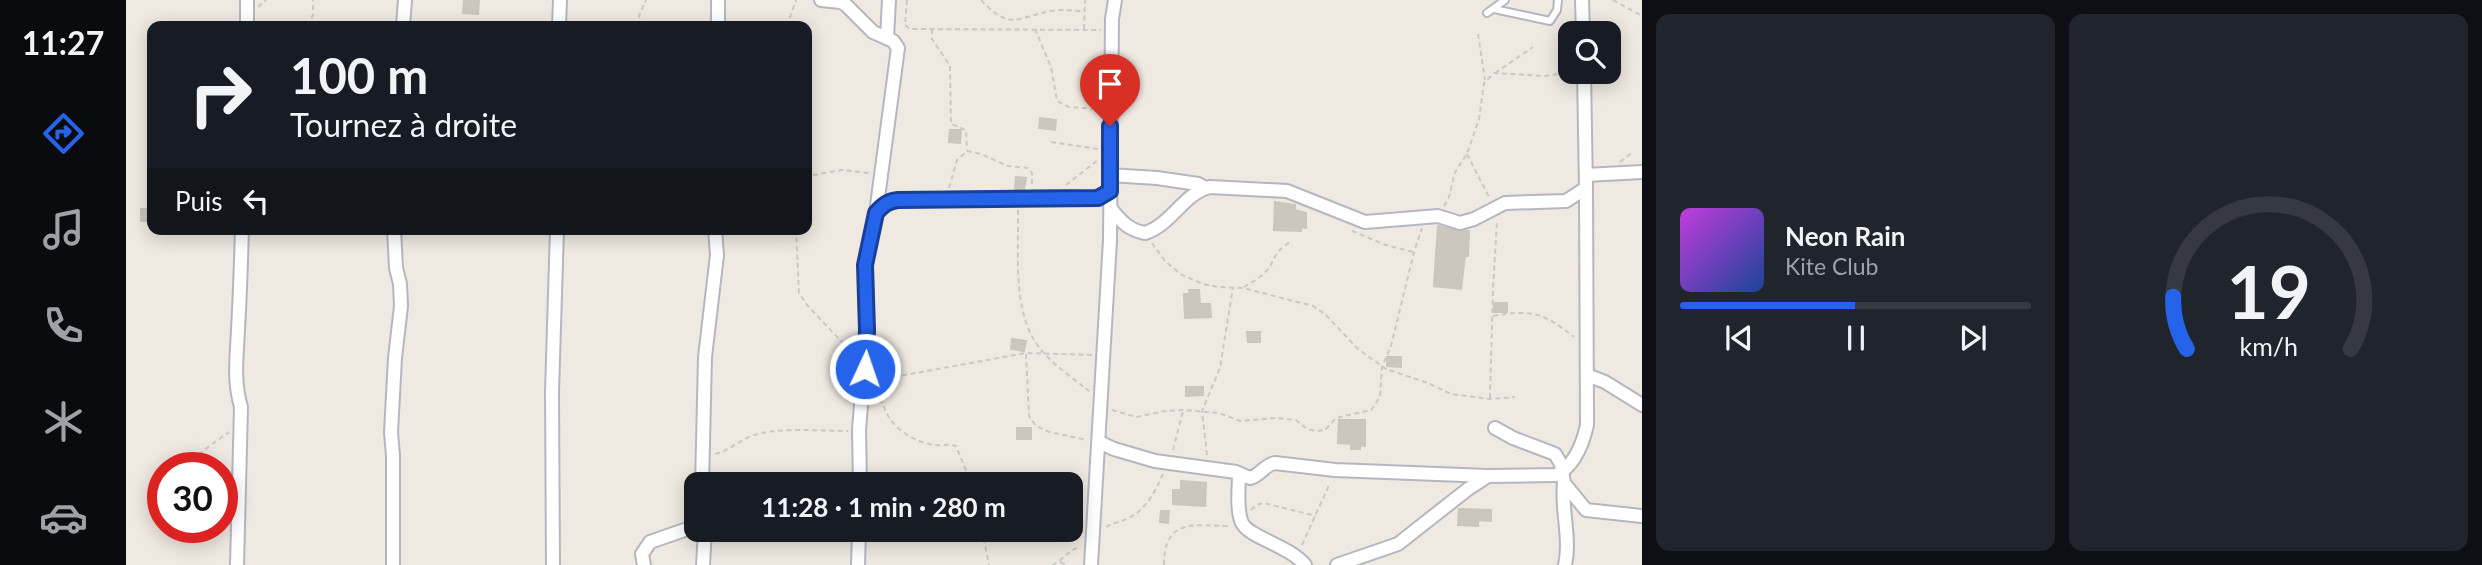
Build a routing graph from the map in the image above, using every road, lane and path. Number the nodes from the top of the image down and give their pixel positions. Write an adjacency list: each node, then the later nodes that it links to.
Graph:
1 (247, 0): 22 (street)
2 (313, 0): 23 (path)
3 (405, 0): 24 (street)
4 (560, 0): 25 (street)
5 (646, 0): 26 (path)
6 (718, 0): 27 (street)
7 (796, 0): 28 (path)
8 (821, 0): 35 (street)
9 (889, 0): 35 (street)
10 (907, 0): 30 (path)
11 (981, 0): 19 (path)
12 (1085, 0): 19 (path)
13 (1115, 0): 33 (street)
14 (1505, 0): 18 (lane)
15 (1558, 0): 18 (lane)
16 (1582, 0): 29 (street)
17 (1613, 0): 21 (path)
18 (1494, 9): 20 (lane)
19 (1084, 11): 32 (path)
20 (1487, 13)
21 (1642, 16)
22 (247, 21)
23 (310, 21)
24 (403, 21)
25 (559, 21)
26 (640, 21)
27 (718, 21)
28 (789, 21)
29 (1583, 21)
30 (932, 29): 31 (path); 43 (path)
31 (1034, 29): 32 (path); 41 (path)
32 (1084, 30): 33 (path)
33 (1112, 30): 41 (street)
34 (1478, 34): 39 (path)
35 (887, 38): 47 (street)
36 (1533, 47): 37 (path)
37 (1494, 73): 38 (path); 39 (path)
38 (1558, 74)
39 (1485, 80): 45 (path)
40 (1584, 84): 50 (street)
41 (1111, 101): 44 (street)
42 (1051, 142): 44 (path)
43 (967, 151): 54 (path); 56 (path)
44 (1110, 151): 49 (street); 55 (path)
45 (1467, 154): 59 (path); 62 (path)
46 (1642, 172): 50 (street)
47 (880, 174): 48 (path); 52 (street)
48 (813, 175)
49 (1110, 175): 51 (street); 53 (street)
50 (1586, 181): 59 (street); 75 (street)
51 (1205, 188): 62 (street); 64 (street)
52 (878, 190): 58 (street); 61 (street)
53 (1110, 191): 55 (street); 60 (street)
54 (1032, 197): 55 (street); 57 (street)
55 (1051, 197)
56 (946, 199): 57 (street); 58 (street)
57 (1017, 199): 76 (path)
58 (891, 201): 61 (street)
59 (1494, 207): 62 (street); 74 (path)
60 (1111, 209): 64 (street); 78 (street)
61 (876, 213): 80 (street)
62 (1432, 217): 71 (path)
63 (1344, 226): 71 (path)
64 (1145, 233): 72 (path)
65 (242, 235): 89 (street)
66 (394, 235): 115 (street)
67 (557, 235): 116 (street)
68 (715, 235): 94 (street)
69 (796, 235): 80 (path)
70 (1290, 243): 73 (path)
71 (1414, 253): 79 (path)
72 (1234, 286): 73 (path); 88 (path)
73 (1243, 288): 79 (path)
74 (1492, 316): 75 (path); 84 (path)
75 (1588, 348): 81 (street)
76 (1042, 352): 77 (path); 78 (path); 85 (path)
77 (1026, 353): 82 (path); 92 (path)
78 (1104, 356): 85 (street)
79 (1382, 367): 84 (path); 88 (path)
80 (865, 369): 82 (street)
81 (1587, 375): 86 (street); 103 (street)
82 (864, 383): 91 (street); 100 (path)
83 (1515, 397): 84 (path)
84 (1490, 399)
85 (1101, 401): 87 (path); 92 (street)
86 (1642, 405)
87 (1183, 410): 88 (path); 95 (path)
88 (1202, 411): 96 (path)
89 (241, 424): 93 (path); 114 (street)
90 (1496, 428): 103 (street)
91 (859, 430): 94 (path); 99 (street)
92 (1099, 442): 95 (street); 108 (street)
93 (202, 452)
94 (704, 454): 98 (street)
95 (1168, 464): 96 (street); 108 (path)
96 (1208, 468): 101 (street)
97 (1335, 470): 101 (street); 102 (street); 104 (path)
98 (703, 472)
99 (860, 472)
100 (967, 472)
101 (1239, 474): 106 (street)
102 (1488, 476): 103 (street); 125 (street)
103 (1563, 478): 105 (street); 126 (street)
104 (1315, 516): 106 (path); 112 (path)
105 (1642, 516)
106 (1241, 521): 112 (street); 124 (path)
107 (684, 530): 117 (street)
108 (1092, 540): 113 (path); 123 (street)
109 (704, 542): 118 (street)
110 (859, 542): 119 (street)
111 (984, 542): 120 (path)
112 (1301, 560)
113 (1059, 562): 121 (path); 122 (path)
114 (237, 565)
115 (393, 565)
116 (553, 565)
117 (644, 565)
118 (703, 565)
119 (858, 565)
120 (989, 565)
121 (1052, 565)
122 (1067, 565)
123 (1091, 565)
124 (1164, 565)
125 (1337, 565)
126 (1565, 565)

